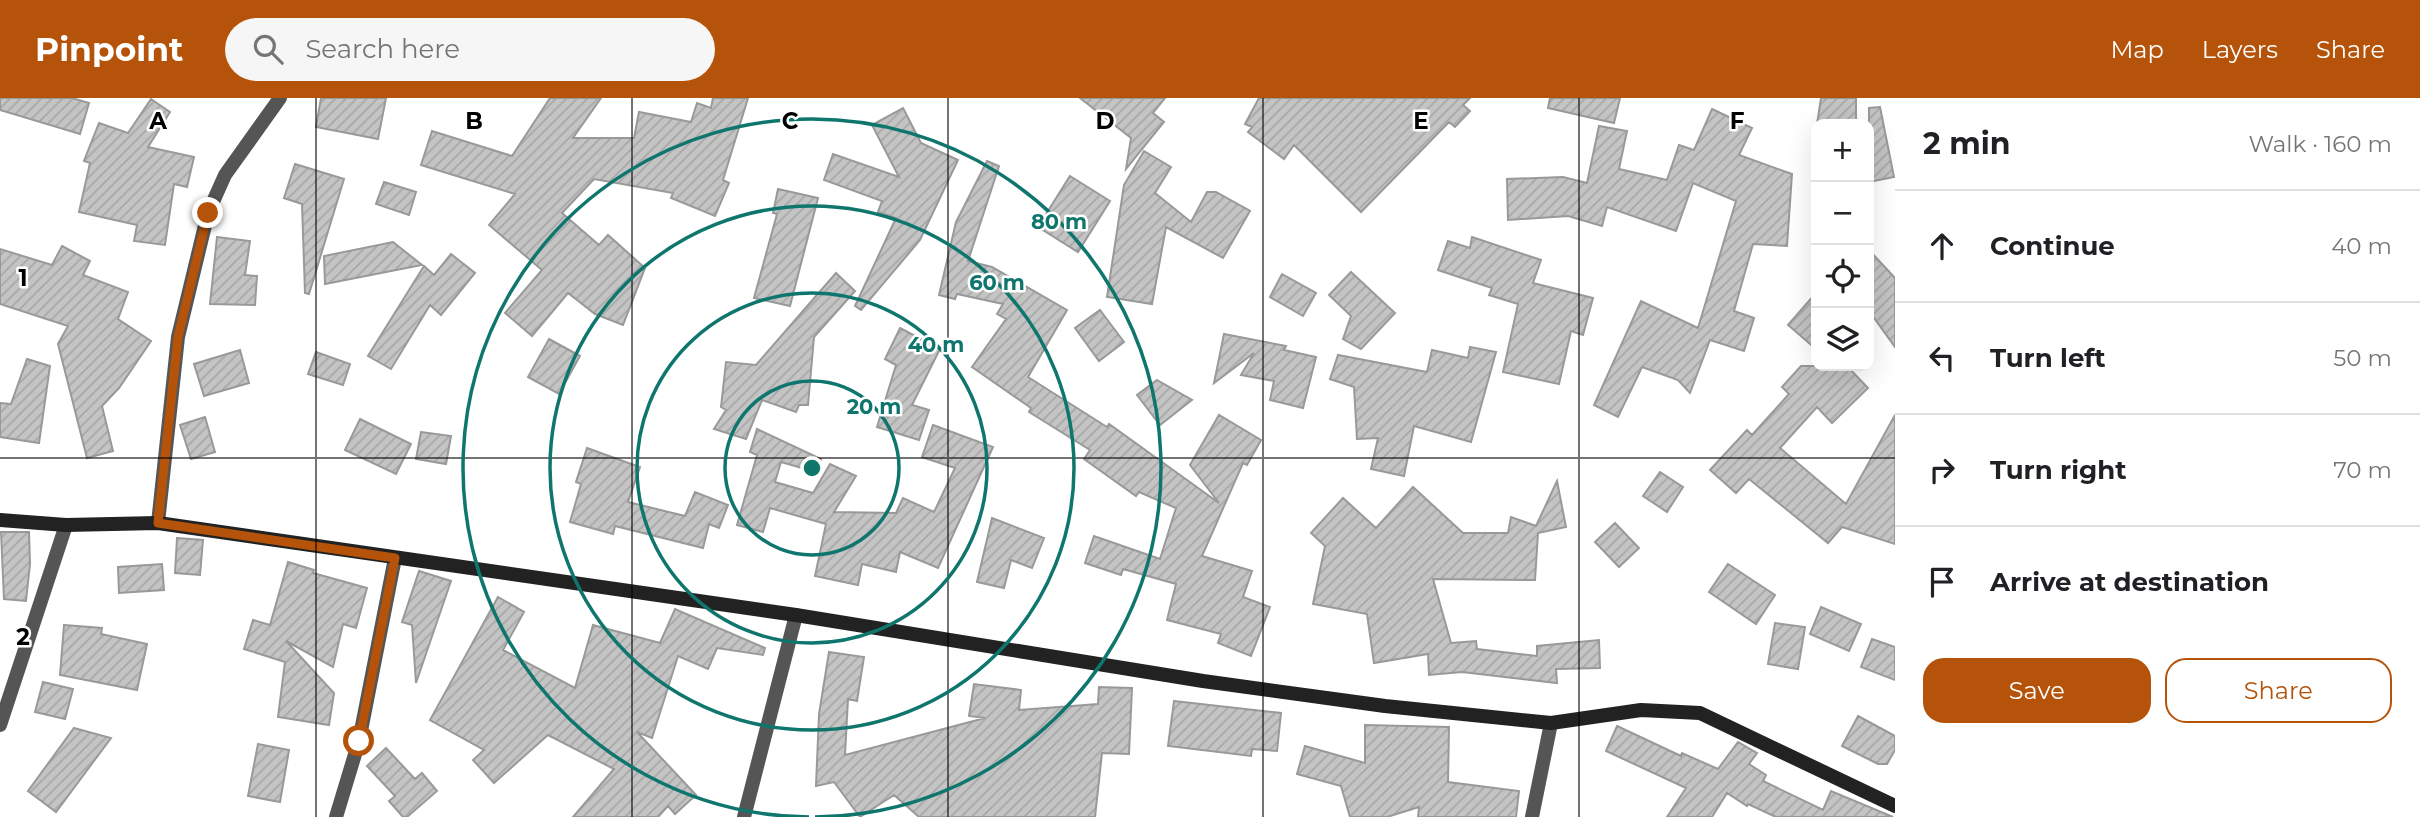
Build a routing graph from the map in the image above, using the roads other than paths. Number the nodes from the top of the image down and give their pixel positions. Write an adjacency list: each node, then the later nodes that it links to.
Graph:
1 (280, 98): 3 (street)
2 (0, 520): 4 (street)
3 (158, 523): 4 (street); 5 (street)
4 (66, 525): 8 (street)
5 (395, 558): 6 (street); 10 (street)
6 (796, 615): 7 (street); 11 (street)
7 (1550, 723): 9 (street); 12 (street)
8 (0, 726)
9 (1895, 806)
10 (336, 817)
11 (744, 817)
12 (1532, 817)

